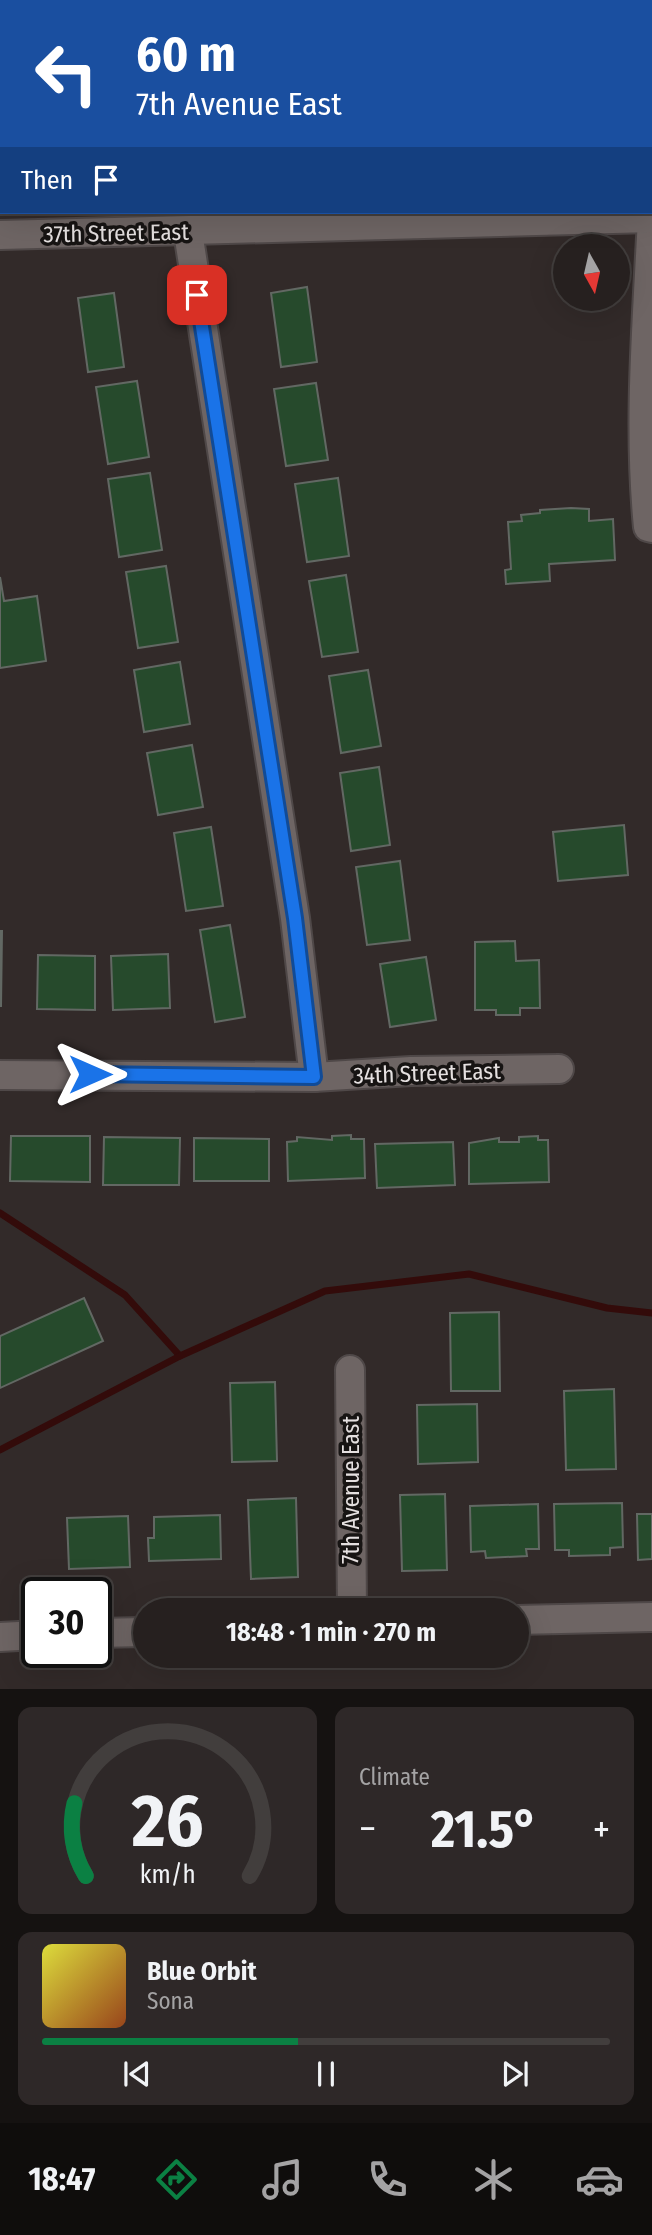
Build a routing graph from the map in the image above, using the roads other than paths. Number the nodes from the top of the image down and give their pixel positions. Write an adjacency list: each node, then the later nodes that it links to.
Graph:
1 (652, 218): 2 (street, 37th Street East); 4 (street)
2 (188, 232): 3 (street, 37th Street East); 7 (street)
3 (0, 235)
4 (652, 528)
5 (559, 1069): 7 (street, 34th Street East)
6 (0, 1075): 7 (street, 34th Street East)
7 (314, 1077)
8 (350, 1370): 9 (street, 7th Avenue East)
9 (352, 1598)
10 (652, 1616): 11 (street)
11 (529, 1620)
12 (133, 1632): 13 (street)
13 (112, 1633)
14 (21, 1636): 15 (street)
15 (0, 1637)

